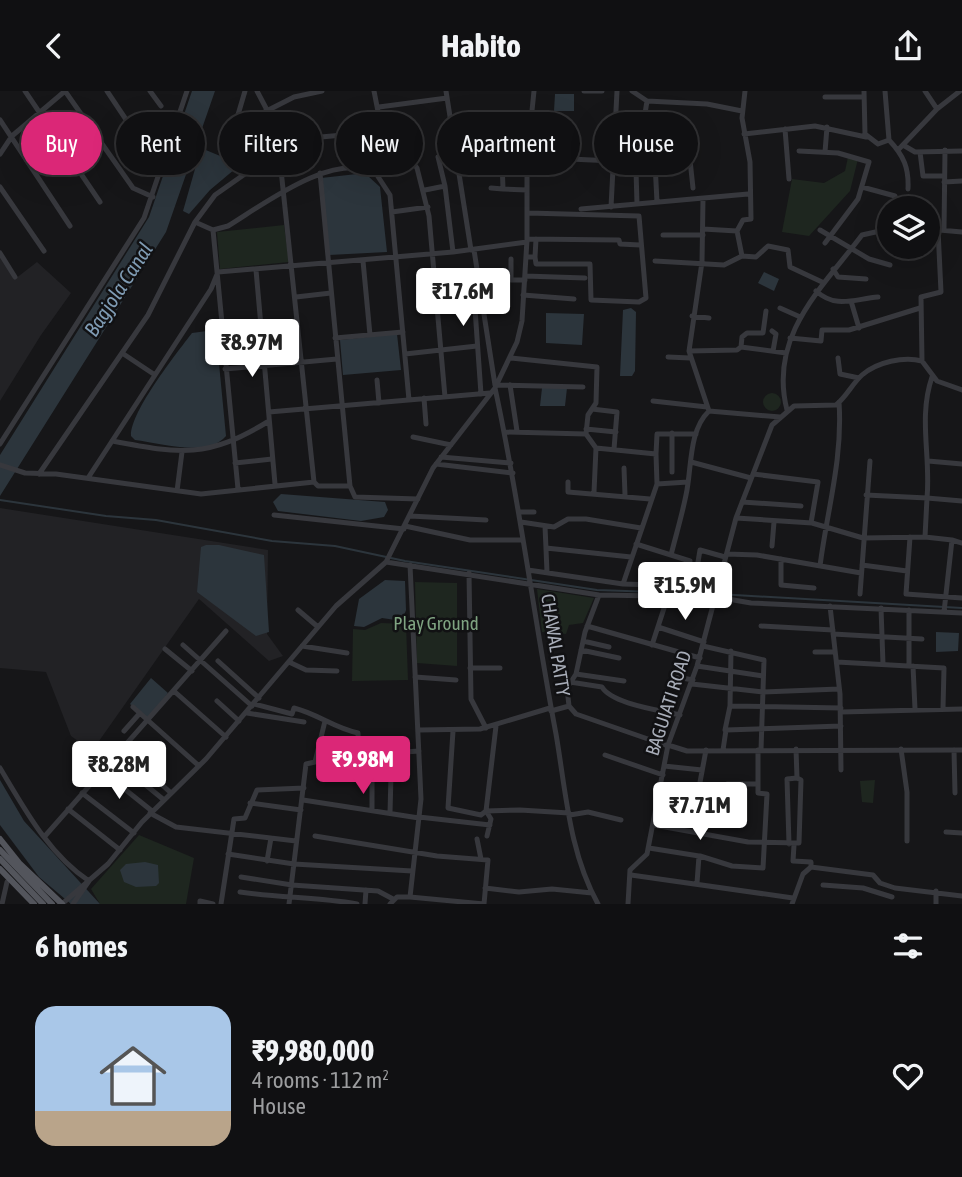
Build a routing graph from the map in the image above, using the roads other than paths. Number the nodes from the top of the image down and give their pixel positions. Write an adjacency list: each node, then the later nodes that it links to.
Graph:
1 (25, 91): 33 (street)
2 (65, 91): 34 (street); 87 (street)
3 (107, 91): 35 (street)
4 (150, 91): 27 (street)
5 (187, 91): 87 (street)
6 (244, 91): 36 (street)
7 (257, 91): 31 (street)
8 (322, 91): 20 (street)
9 (374, 91): 29 (street)
10 (446, 91): 24 (street, CHAWAL PATTY)
11 (534, 91): 28 (street)
12 (583, 91): 13 (street)
13 (602, 91)
14 (617, 91): 40 (street)
15 (632, 91): 25 (street)
16 (745, 91): 32 (street)
17 (885, 91): 49 (street)
18 (927, 92): 30 (street)
19 (954, 92): 30 (street)
20 (300, 93): 31 (street)
21 (847, 94): 22 (street); 23 (street)
22 (864, 94): 48 (street)
23 (825, 97)
24 (447, 98): 29 (street); 113 (street, CHAWAL PATTY)
25 (647, 101): 32 (street); 41 (street)
26 (525, 105): 28 (street)
27 (161, 106)
28 (533, 106): 39 (street)
29 (379, 107): 38 (street)
30 (937, 109): 50 (street)
31 (267, 110): 37 (street)
32 (742, 111): 46 (street)
33 (39, 112)
34 (41, 112)
35 (121, 112)
36 (239, 112)
37 (263, 112)
38 (380, 112)
39 (532, 112)
40 (616, 112)
41 (645, 112)
42 (0, 120): 47 (street)
43 (827, 127): 45 (street); 48 (street); 55 (street)
44 (21, 129): 47 (street)
45 (785, 129): 46 (street); 72 (street)
46 (744, 134): 85 (street)
47 (12, 136): 57 (street); 98 (street)
48 (867, 137): 49 (street)
49 (889, 140): 51 (street)
50 (903, 145): 51 (street); 56 (street)
51 (898, 150): 83 (street)
52 (945, 150): 54 (street); 56 (street); 73 (street)
53 (799, 151): 55 (street)
54 (962, 151)
55 (825, 152): 77 (street)
56 (920, 152): 73 (street)
57 (0, 154)
58 (82, 175): 89 (street)
59 (242, 175): 97 (street)
60 (283, 175): 84 (street)
61 (314, 175): 84 (street)
62 (320, 175): 126 (street)
63 (377, 175): 95 (street)
64 (418, 175): 81 (street)
65 (442, 175): 75 (street)
66 (503, 175): 79 (street)
67 (527, 175): 82 (street)
68 (612, 175): 93 (street)
69 (637, 175): 91 (street)
70 (656, 175): 90 (street)
71 (692, 175): 80 (street)
72 (789, 179)
73 (944, 179): 74 (street); 99 (street)
74 (962, 181)
75 (445, 186): 81 (street); 115 (street)
76 (0, 187): 114 (street)
77 (862, 187): 86 (street); 107 (street)
78 (491, 188): 79 (street)
79 (503, 188): 82 (street)
80 (693, 188)
81 (425, 190): 92 (street)
82 (527, 190): 96 (street)
83 (908, 190)
84 (285, 192): 100 (street); 128 (street)
85 (748, 194): 88 (street); 103 (street)
86 (892, 196)
87 (153, 197): 206 (street)
88 (703, 199): 90 (street); 104 (street)
89 (100, 202)
90 (657, 202): 91 (street)
91 (637, 204): 93 (street)
92 (428, 207): 95 (street); 117 (street)
93 (611, 207): 94 (street)
94 (581, 209)
95 (392, 212): 121 (street)
96 (527, 213): 109 (street); 111 (street)
97 (195, 222): 100 (street); 161 (street)
98 (70, 226)
99 (941, 229): 105 (street); 145 (street)
100 (214, 230): 131 (street)
101 (820, 230): 107 (street)
102 (877, 230): 112 (street)
103 (737, 231): 104 (street); 118 (street)
104 (703, 232): 106 (street); 125 (street)
105 (962, 232)
106 (663, 235)
107 (829, 236): 110 (street); 112 (street)
108 (536, 239): 109 (street); 111 (street); 120 (street)
109 (527, 241): 113 (street); 119 (street)
110 (825, 243)
111 (640, 245): 120 (street)
112 (851, 249): 127 (street); 129 (street)
113 (472, 250): 115 (street); 179 (street, CHAWAL PATTY)
114 (44, 251)
115 (453, 252): 117 (street)
116 (0, 253): 132 (street)
117 (431, 254): 121 (street); 159 (street)
118 (743, 256): 125 (street); 136 (street)
119 (526, 257): 120 (street); 133 (street)
120 (535, 257)
121 (396, 258): 123 (street); 153 (street)
122 (511, 259): 133 (street)
123 (363, 261): 126 (street); 154 (street)
124 (655, 261): 125 (street)
125 (702, 262): 148 (street)
126 (328, 263): 128 (street); 138 (street)
127 (890, 265)
128 (294, 266): 130 (street); 140 (street)
129 (833, 269): 135 (street); 136 (street)
130 (256, 270): 131 (street); 171 (street)
131 (218, 272): 172 (street); 173 (street)
132 (15, 277)
133 (525, 278): 134 (street); 139 (street)
134 (585, 278)
135 (866, 279)
136 (822, 282): 137 (street)
137 (816, 291): 143 (street); 149 (street)
138 (331, 293): 140 (street); 155 (street)
139 (523, 295): 142 (street); 166 (street)
140 (296, 297): 170 (street)
141 (878, 297): 143 (street)
142 (574, 299)
143 (851, 301): 151 (street)
144 (780, 308): 149 (street)
145 (920, 308): 151 (street); 169 (street)
146 (475, 309): 157 (street)
147 (766, 311): 158 (street)
148 (692, 316): 150 (street); 164 (street)
149 (798, 316): 156 (street)
150 (709, 317)
151 (859, 328): 156 (street)
152 (772, 331): 160 (street)
153 (403, 332): 154 (street); 163 (street)
154 (370, 335): 155 (street)
155 (335, 338): 168 (street)
156 (790, 338): 162 (street)
157 (477, 346): 159 (street); 181 (street)
158 (741, 347): 160 (street); 164 (street)
159 (440, 350): 163 (street); 182 (street)
160 (773, 351): 162 (street)
161 (122, 353): 173 (street); 225 (street)
162 (786, 353): 192 (street)
163 (405, 354): 184 (street)
164 (690, 354): 165 (street); 191 (street)
165 (668, 357)
166 (511, 358): 179 (street); 190 (street)
167 (838, 358): 175 (street)
168 (337, 359): 170 (street); 188 (street)
169 (922, 361): 174 (street); 175 (street)
170 (301, 362): 171 (street); 189 (street)
171 (264, 366): 172 (street); 193 (street)
172 (225, 369): 205 (street)
173 (155, 375): 204 (street)
174 (932, 377): 180 (street); 215 (street)
175 (859, 378): 186 (street)
176 (377, 380): 187 (street)
177 (510, 385): 178 (street); 179 (street); 197 (street)
178 (583, 387)
179 (493, 389): 181 (street); 198 (street, CHAWAL PATTY); 207 (street)
180 (962, 390)
181 (481, 394): 182 (street)
182 (445, 397): 183 (street)
183 (424, 398): 184 (street); 196 (street)
184 (409, 400): 187 (street)
185 (653, 401): 191 (street)
186 (839, 402): 192 (street); 255 (street)
187 (379, 403): 188 (street)
188 (343, 406): 189 (street); 233 (street)
189 (306, 409): 193 (street); 228 (street)
190 (592, 409): 199 (street); 200 (street)
191 (708, 409): 194 (street); 202 (street)
192 (787, 410): 194 (street, BAGUIATI ROAD)
193 (269, 412): 195 (street)
194 (780, 417): 226 (street, BAGUIATI ROAD)
195 (269, 421): 205 (street); 213 (street)
196 (426, 424)
197 (517, 431): 198 (street); 199 (street)
198 (504, 432): 217 (street, CHAWAL PATTY)
199 (586, 432): 200 (street); 208 (street)
200 (616, 432): 209 (street)
201 (672, 433): 202 (street); 211 (street); 223 (street)
202 (696, 433): 216 (street)
203 (413, 437): 207 (street)
204 (112, 441): 210 (street); 227 (street)
205 (232, 442): 210 (street); 218 (street)
206 (0, 444)
207 (451, 445): 212 (street)
208 (596, 448): 209 (street); 236 (street)
209 (614, 449): 211 (street)
210 (182, 452): 235 (street)
211 (656, 454): 232 (street)
212 (441, 457): 217 (street); 219 (street)
213 (272, 459): 218 (street); 231 (street)
214 (870, 461): 238 (street)
215 (928, 461): 220 (street); 239 (street)
216 (691, 462): 226 (street); 230 (street)
217 (511, 463): 224 (street, CHAWAL PATTY)
218 (235, 464): 234 (street)
219 (436, 464): 224 (street); 240 (street)
220 (962, 464)
221 (0, 465): 225 (street)
222 (624, 468): 237 (street)
223 (672, 472)
224 (513, 473): 245 (street, CHAWAL PATTY)
225 (39, 474): 227 (street)
226 (752, 476): 243 (street, BAGUIATI ROAD); 253 (street)
227 (88, 478): 235 (street)
228 (314, 482): 231 (street); 233 (street)
229 (568, 482): 236 (street)
230 (688, 482): 232 (street); 267 (street)
231 (275, 484): 234 (street)
232 (657, 484): 241 (street)
233 (349, 486): 240 (street)
234 (238, 489): 235 (street)
235 (177, 491)
236 (594, 492): 237 (street)
237 (625, 495): 241 (street)
238 (866, 495): 239 (street); 258 (street)
239 (927, 498): 242 (street); 260 (street)
240 (418, 499): 248 (street)
241 (650, 499): 257 (street)
242 (962, 501)
243 (742, 502): 244 (street); 249 (street, BAGUIATI ROAD)
244 (801, 506)
245 (521, 512): 246 (street); 251 (street, CHAWAL PATTY)
246 (534, 512)
247 (274, 515): 256 (street)
248 (410, 516): 250 (street); 256 (street)
249 (736, 518): 252 (street); 268 (street, BAGUIATI ROAD)
250 (486, 520)
251 (521, 523): 254 (street); 261 (street, CHAWAL PATTY)
252 (774, 523): 253 (street); 265 (street)
253 (811, 523): 255 (street)
254 (545, 526): 257 (street); 266 (street)
255 (827, 526): 258 (street); 276 (street)
256 (405, 527): 261 (street); 272 (street)
257 (640, 528): 264 (street)
258 (863, 537): 259 (street); 275 (street)
259 (911, 537): 260 (street); 278 (street)
260 (925, 537): 262 (street)
261 (523, 540): 277 (street, CHAWAL PATTY)
262 (952, 540): 263 (street); 291 (street)
263 (962, 543)
264 (636, 544): 267 (street); 269 (street)
265 (772, 546)
266 (546, 548): 269 (street); 279 (street)
267 (671, 555): 271 (street)
268 (726, 555): 270 (street); 273 (street); 284 (street, BAGUIATI ROAD)
269 (631, 557): 283 (street)
270 (780, 559): 276 (street); 285 (street)
271 (690, 561)
272 (386, 562): 274 (street); 299 (street)
273 (698, 562)
274 (410, 565): 280 (street); 334 (street)
275 (862, 565): 278 (street); 281 (street)
276 (820, 566): 281 (street)
277 (528, 571): 279 (street); 282 (street, CHAWAL PATTY)
278 (906, 571): 291 (street)
279 (547, 572): 283 (street)
280 (469, 573): 282 (street); 327 (street)
281 (861, 573): 286 (street)
282 (530, 583): 287 (street); 351 (street, CHAWAL PATTY)
283 (623, 584): 284 (street)
284 (719, 587): 289 (street, BAGUIATI ROAD)
285 (814, 588)
286 (860, 594)
287 (599, 595): 288 (street); 297 (street)
288 (667, 596): 289 (street); 300 (street)
289 (716, 597): 292 (street); 307 (street, BAGUIATI ROAD)
290 (962, 598): 291 (street)
291 (945, 605): 295 (street); 296 (street)
292 (831, 606): 293 (street); 302 (street)
293 (881, 608): 295 (street); 303 (street)
294 (298, 610): 299 (street)
295 (909, 610): 304 (street)
296 (962, 613)
297 (587, 626): 306 (street); 309 (street)
298 (761, 626): 302 (street)
299 (318, 627): 310 (street)
300 (658, 627): 307 (street); 309 (street)
301 (226, 631): 320 (street)
302 (833, 632): 303 (street); 316 (street)
303 (882, 637): 304 (street); 324 (street)
304 (909, 639): 305 (street); 326 (street)
305 (922, 639)
306 (583, 641): 311 (street); 313 (street)
307 (704, 644): 314 (street); 319 (street, BAGUIATI ROAD)
308 (183, 645): 320 (street)
309 (652, 645): 319 (street)
310 (302, 646): 317 (street); 322 (street)
311 (609, 647)
312 (165, 649): 329 (street)
313 (581, 650): 318 (street); 332 (street)
314 (731, 651): 331 (street); 333 (street)
315 (815, 652): 316 (street)
316 (835, 652): 323 (street)
317 (346, 653)
318 (619, 658)
319 (699, 658): 325 (street, BAGUIATI ROAD)
320 (201, 661): 329 (street); 345 (street)
321 (218, 661): 345 (street)
322 (289, 662): 330 (street); 345 (street)
323 (837, 662): 324 (street); 341 (street)
324 (883, 664): 326 (street)
325 (697, 666): 331 (street); 339 (street, BAGUIATI ROAD)
326 (911, 666): 350 (street); 352 (street)
327 (470, 668): 328 (street); 364 (street)
328 (500, 668)
329 (192, 671): 342 (street)
330 (337, 671)
331 (729, 671): 333 (street); 340 (street)
332 (576, 674): 337 (street); 338 (street)
333 (763, 676): 343 (street)
334 (415, 677): 336 (street); 365 (street)
335 (677, 677): 339 (street)
336 (456, 680)
337 (570, 681): 346 (street); 357 (street)
338 (624, 681)
339 (692, 682): 340 (street); 357 (street, BAGUIATI ROAD)
340 (729, 689): 343 (street); 347 (street)
341 (839, 689): 343 (street); 354 (street)
342 (175, 692): 358 (street); 370 (street)
343 (763, 692): 348 (street)
344 (217, 701): 359 (street)
345 (255, 703): 356 (street); 360 (street)
346 (569, 706): 351 (street); 371 (street)
347 (730, 706): 348 (street); 366 (street)
348 (762, 706): 354 (street); 367 (street)
349 (132, 707): 355 (street)
350 (943, 708): 352 (street); 353 (street)
351 (550, 709): 362 (street); 410 (street, CHAWAL PATTY)
352 (915, 709): 354 (street)
353 (962, 709)
354 (841, 710): 363 (street)
355 (140, 713): 358 (street); 368 (street)
356 (247, 713): 359 (street); 361 (street)
357 (680, 715): 371 (street, BAGUIATI ROAD)
358 (149, 721): 382 (street); 384 (street)
359 (239, 721): 370 (street)
360 (326, 721): 379 (street); 395 (street)
361 (304, 722)
362 (496, 726): 364 (street); 407 (street)
363 (841, 726): 367 (street); 380 (street)
364 (486, 728): 369 (street)
365 (419, 730): 369 (street); 379 (street)
366 (725, 730): 367 (street); 375 (street)
367 (761, 730): 376 (street)
368 (124, 731)
369 (453, 731): 407 (street)
370 (226, 737): 384 (street)
371 (668, 746): 374 (street); 385 (street, BAGUIATI ROAD)
372 (796, 749): 376 (street); 380 (street); 393 (street)
373 (901, 749): 377 (street); 380 (street); 426 (street)
374 (706, 750): 375 (street); 388 (street)
375 (723, 750): 376 (street)
376 (759, 750): 394 (street)
377 (954, 750): 378 (street); 399 (street)
378 (962, 750)
379 (419, 751): 411 (street)
380 (841, 751): 387 (street)
381 (605, 755): 392 (street)
382 (114, 759): 389 (street); 400 (street)
383 (139, 764): 397 (street)
384 (199, 766): 397 (street)
385 (664, 766): 388 (street); 392 (street, BAGUIATI ROAD)
386 (0, 768): 419 (street)
387 (841, 769)
388 (702, 770): 398 (street)
389 (102, 771): 396 (street); 408 (street)
390 (372, 773): 406 (street)
391 (391, 775): 409 (street)
392 (663, 775): 402 (street, BAGUIATI ROAD)
393 (797, 778): 428 (street); 428 (street)
394 (758, 784): 402 (street); 427 (street)
395 (303, 788): 401 (street); 403 (street)
396 (82, 793): 404 (street); 416 (street)
397 (171, 793): 400 (street)
398 (698, 793)
399 (955, 793)
400 (164, 800): 408 (street)
401 (303, 800): 405 (street); 406 (street)
402 (659, 800): 414 (street, BAGUIATI ROAD)
403 (250, 803): 405 (street); 418 (street)
404 (68, 809): 419 (street); 431 (street)
405 (301, 810): 425 (street)
406 (372, 810): 409 (street)
407 (486, 811): 410 (street); 413 (street)
408 (151, 812): 416 (street); 418 (street)
409 (390, 813): 411 (street)
410 (569, 814): 412 (street); 456 (street, CHAWAL PATTY)
411 (419, 817): 413 (street); 432 (street)
412 (621, 820)
413 (490, 825): 421 (street)
414 (654, 825): 427 (street); 429 (street, BAGUIATI ROAD)
415 (946, 832): 417 (street)
416 (134, 833): 431 (street)
417 (962, 833)
418 (231, 834): 422 (street); 433 (street)
419 (45, 836): 445 (street)
420 (315, 836): 432 (street)
421 (486, 837)
422 (271, 838): 425 (street); 437 (street)
423 (0, 839): 467 (main road)
424 (477, 839): 436 (street)
425 (296, 841): 438 (street)
426 (907, 841)
427 (766, 843): 428 (street); 434 (street)
428 (791, 845): 439 (street)
429 (649, 848): 434 (street); 442 (street, BAGUIATI ROAD)
430 (0, 850): 466 (main road)
431 (120, 850): 445 (street)
432 (414, 852): 436 (street); 441 (street)
433 (228, 854): 437 (street); 471 (street)
434 (699, 856): 447 (street)
435 (0, 859): 465 (main road)
436 (481, 859): 451 (street)
437 (267, 861): 438 (street)
438 (294, 864): 441 (street); 449 (street)
439 (811, 867): 452 (street); 460 (street)
440 (0, 869): 450 (main road)
441 (412, 871): 458 (street)
442 (631, 875): 447 (street); 475 (street, BAGUIATI ROAD)
443 (0, 876): 446 (street)
444 (241, 877): 449 (street)
445 (89, 881): 467 (street); 468 (street)
446 (7, 883): 450 (street); 463 (street)
447 (697, 883): 460 (street)
448 (824, 884): 459 (street)
449 (292, 885): 453 (street); 461 (street)
450 (17, 888): 464 (main road)
451 (485, 888): 456 (street); 458 (street)
452 (895, 888): 454 (street); 459 (street)
453 (366, 890): 462 (street); 473 (street)
454 (936, 891): 457 (street); 477 (street)
455 (240, 892): 461 (street)
456 (592, 893): 474 (street, CHAWAL PATTY)
457 (962, 896)
458 (410, 897): 462 (street)
459 (892, 897): 476 (street)
460 (792, 901)
461 (290, 902): 472 (street)
462 (391, 902)
463 (2, 904)
464 (34, 904)
465 (43, 904)
466 (52, 904)
467 (62, 904)
468 (74, 904)
469 (200, 904): 470 (street)
470 (213, 904)
471 (221, 904)
472 (357, 904)
473 (365, 904)
474 (598, 904)
475 (628, 904)
476 (890, 904)
477 (936, 904)

